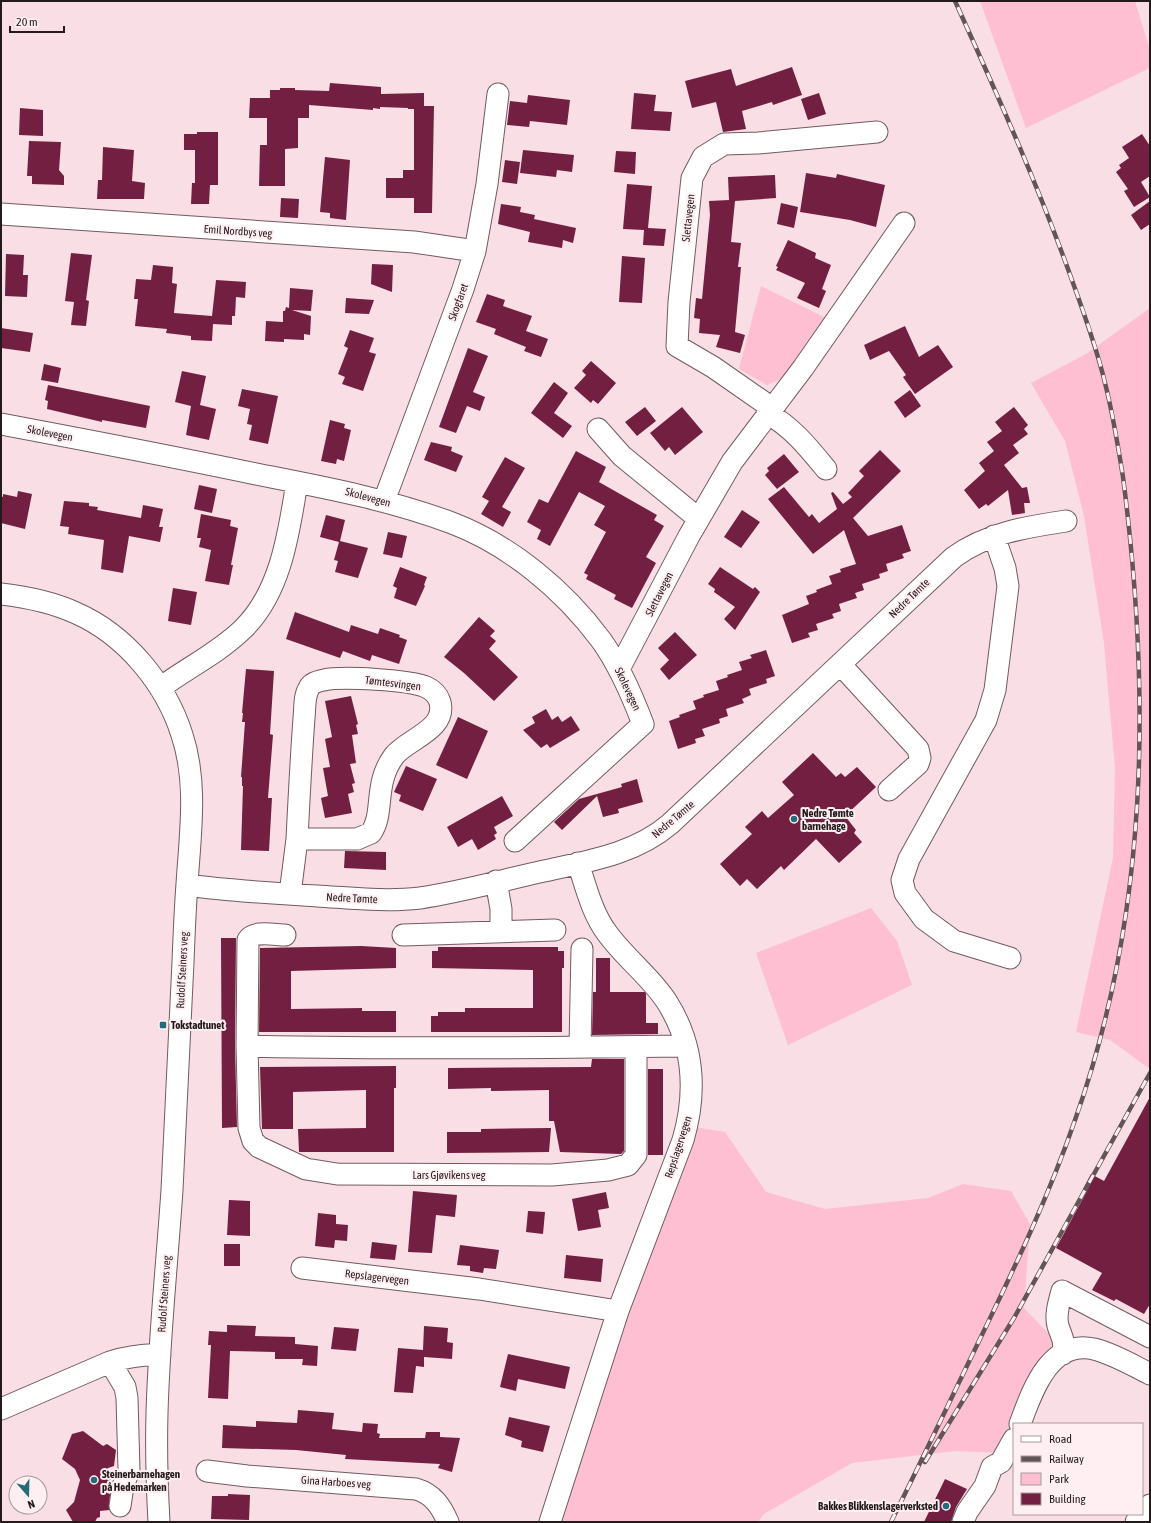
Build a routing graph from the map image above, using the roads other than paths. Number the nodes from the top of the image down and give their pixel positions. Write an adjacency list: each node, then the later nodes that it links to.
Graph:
1 (498, 94): 5 (street, Skogfaret)
2 (877, 132): 6 (street, Slettavegen)
3 (1, 214): 5 (street, Emil Nordbys veg)
4 (904, 223): 6 (street, Slettavegen)
5 (476, 251): 11 (street, Skogfaret)
6 (770, 410): 9 (street); 12 (street, Slettavegen)
7 (1, 424): 10 (street, Skolevegen)
8 (598, 429): 12 (street)
9 (826, 469)
10 (297, 482): 11 (street, Skolevegen); 18 (street)
11 (384, 501): 17 (street, Skolevegen)
12 (699, 519): 17 (street, Slettavegen)
13 (1066, 521): 14 (street, Nedre Tømte)
14 (994, 536): 16 (street, Nedre Tømte); 31 (street)
15 (1, 594): 18 (street, Rudolf Steiners veg)
16 (840, 664): 19 (street); 22 (street, Nedre Tømte)
17 (619, 669): 21 (street, Skolevegen)
18 (160, 688): 24 (street, Rudolf Steiners veg)
19 (889, 790)
20 (297, 840): 20 (street, Tømtesvingen); 25 (street, Tømtesvingen)
21 (515, 841)
22 (578, 863): 23 (street, Nedre Tømte); 33 (street, Repslagervegen)
23 (496, 881): 25 (street, Nedre Tømte); 27 (street)
24 (187, 885): 25 (street, Nedre Tømte); 40 (street, Rudolf Steiners veg)
25 (290, 894)
26 (555, 930): 27 (street)
27 (501, 931): 29 (street)
28 (285, 935): 32 (street, Lars Gjøvikens veg)
29 (403, 935)
30 (582, 949): 34 (street)
31 (1010, 958)
32 (247, 1046): 34 (street); 35 (street, Lars Gjøvikens veg)
33 (686, 1046): 35 (street); 37 (street, Repslagervegen)
34 (580, 1047): 35 (street)
35 (636, 1048)
36 (302, 1268): 37 (street, Repslagervegen)
37 (618, 1311): 52 (street, Repslagervegen)
38 (1150, 1336): 39 (street)
39 (1063, 1354): 42 (street); 44 (street)
40 (160, 1355): 41 (street); 50 (street, Rudolf Steiners veg)
41 (110, 1362): 43 (street); 48 (street)
42 (1150, 1374)
43 (1, 1409)
44 (1020, 1423)
45 (1013, 1441): 53 (street)
46 (207, 1471): 51 (street, Gina Harboes veg)
47 (1150, 1505): 49 (street)
48 (120, 1506)
49 (1143, 1514)
50 (159, 1522)
51 (448, 1522)
52 (550, 1522)
53 (963, 1522)

